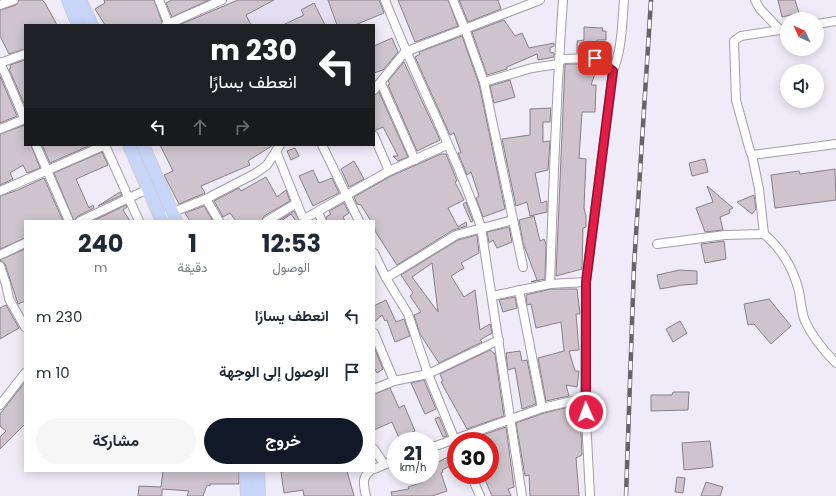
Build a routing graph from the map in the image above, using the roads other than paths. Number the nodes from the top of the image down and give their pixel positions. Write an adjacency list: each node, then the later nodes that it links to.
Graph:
1 (14, 0): 12 (street)
2 (68, 0): 15 (main road)
3 (80, 0): 16 (main road)
4 (159, 0): 17 (street)
5 (222, 0): 18 (street)
6 (385, 0): 22 (street)
7 (453, 0): 20 (street)
8 (540, 0): 20 (street)
9 (563, 0): 25 (street)
10 (624, 0): 26 (street)
11 (755, 0): 19 (street)
12 (0, 5)
13 (836, 22): 14 (street)
14 (824, 23)
15 (78, 24)
16 (92, 24)
17 (168, 24)
18 (170, 24)
19 (780, 26)
20 (465, 29): 22 (street); 27 (street)
21 (780, 30): 43 (street)
22 (405, 52): 28 (street); 35 (street)
23 (24, 54): 24 (street)
24 (0, 63): 30 (street)
25 (558, 64): 26 (street); 27 (street); 74 (street)
26 (613, 71): 73 (street)
27 (484, 82): 63 (street)
28 (381, 83): 29 (street); 44 (street)
29 (375, 89)
30 (24, 117)
31 (24, 119): 32 (street)
32 (0, 129)
33 (375, 138): 46 (street)
34 (836, 144): 43 (street)
35 (447, 145): 44 (street); 64 (street)
36 (36, 146): 45 (street)
37 (103, 146): 45 (street)
38 (105, 146): 50 (street)
39 (129, 146): 47 (main road)
40 (143, 146): 54 (main road)
41 (322, 146): 49 (street)
42 (278, 148): 51 (street); 52 (street)
43 (752, 155): 65 (street)
44 (415, 160): 46 (street)
45 (47, 170): 48 (street); 56 (street)
46 (389, 171): 49 (street)
47 (148, 189): 50 (street); 55 (main road)
48 (0, 191)
49 (346, 194): 53 (street); 62 (street)
50 (129, 198): 57 (street); 58 (street)
51 (206, 199): 54 (street); 59 (street)
52 (297, 203): 53 (street); 60 (street)
53 (318, 212): 61 (street)
54 (174, 217): 55 (street)
55 (161, 219)
56 (69, 220)
57 (82, 220)
58 (139, 220)
59 (218, 220)
60 (269, 220)
61 (322, 220)
62 (359, 220)
63 (514, 220): 64 (street); 71 (street)
64 (481, 227): 72 (street); 76 (street)
65 (764, 234): 67 (street); 80 (street)
66 (24, 244): 68 (street)
67 (657, 244)
68 (0, 255)
69 (375, 255): 72 (street)
70 (0, 266): 77 (street)
71 (523, 267)
72 (386, 278): 82 (street)
73 (586, 282): 74 (street); 85 (street)
74 (550, 284): 75 (street)
75 (519, 290): 76 (street); 87 (street)
76 (492, 296): 79 (street)
77 (24, 325)
78 (375, 335): 83 (street)
79 (499, 340): 82 (street); 88 (street)
80 (836, 363)
81 (24, 374): 86 (street)
82 (428, 374): 83 (street); 89 (street)
83 (394, 381): 84 (street)
84 (375, 389)
85 (585, 398): 87 (street); 104 (street)
86 (0, 405)
87 (542, 408): 88 (street)
88 (510, 418): 90 (street); 103 (street)
89 (451, 432)
90 (477, 432)
91 (375, 450): 93 (street)
92 (387, 463): 93 (street)
93 (384, 464): 94 (street)
94 (375, 468)
95 (246, 472): 99 (main road)
96 (258, 472): 100 (main road)
97 (369, 472): 101 (street)
98 (475, 484): 102 (street)
99 (247, 496)
100 (258, 496)
101 (366, 496)
102 (480, 496)
103 (522, 496)
104 (590, 496)

